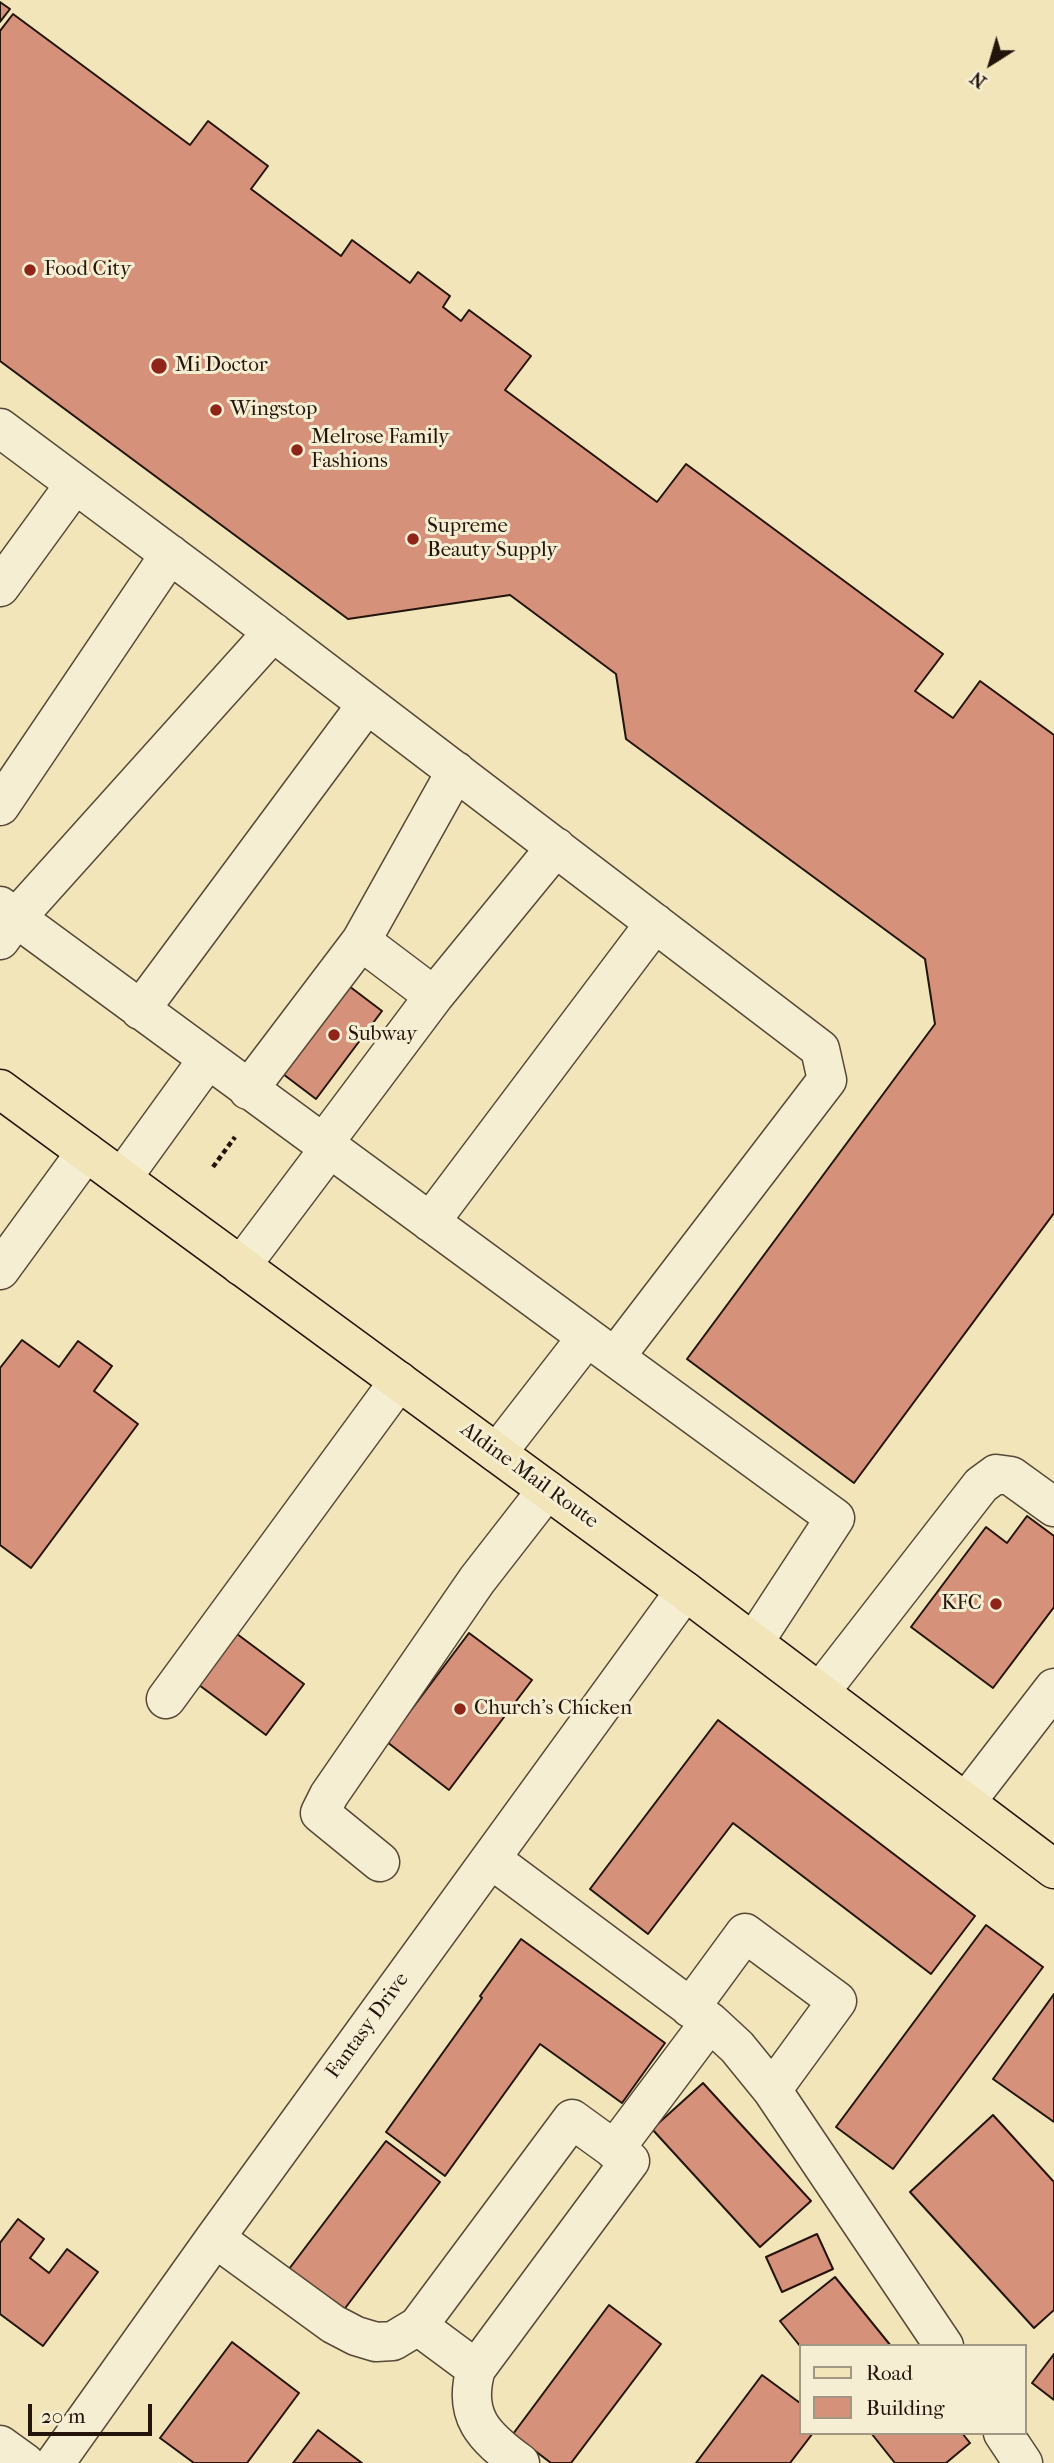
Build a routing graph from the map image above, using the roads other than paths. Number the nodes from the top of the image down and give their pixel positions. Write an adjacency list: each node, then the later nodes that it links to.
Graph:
1 (0, 428): 2 (street)
2 (75, 484): 3 (street); 4 (street)
3 (170, 554): 5 (street); 8 (street)
4 (0, 587)
5 (273, 632): 6 (street); 10 (street)
6 (367, 704): 7 (street); 14 (street)
7 (456, 771): 9 (street); 12 (street)
8 (0, 806)
9 (555, 848): 11 (street); 13 (street)
10 (5, 921): 14 (street)
11 (655, 923): 21 (street); 24 (street)
12 (361, 942): 13 (street); 17 (street)
13 (434, 996): 18 (street)
14 (140, 1010): 15 (street)
15 (208, 1059): 17 (street); 20 (street)
16 (0, 1088): 19 (main road, Aldine Mail Route)
17 (248, 1090): 18 (street)
18 (326, 1147): 21 (street); 23 (street)
19 (86, 1152): 20 (main road, Aldine Mail Route); 22 (street)
20 (122, 1178): 23 (main road, Aldine Mail Route)
21 (429, 1222): 24 (street)
22 (1, 1265)
23 (241, 1265): 25 (main road, Aldine Mail Route)
24 (601, 1347): 26 (street); 30 (street)
25 (399, 1381): 26 (main road, Aldine Mail Route); 33 (street)
26 (497, 1453): 27 (main road, Aldine Mail Route)
27 (547, 1490): 29 (main road, Aldine Mail Route); 36 (street)
28 (1054, 1507): 32 (street)
29 (685, 1591): 30 (main road, Aldine Mail Route); 35 (street, Fantasy Drive)
30 (754, 1642): 32 (main road, Aldine Mail Route)
31 (1054, 1688): 34 (street)
32 (820, 1692): 34 (main road, Aldine Mail Route)
33 (166, 1699)
34 (965, 1802): 37 (main road, Aldine Mail Route)
35 (491, 1858): 38 (street); 41 (street, Fantasy Drive)
36 (380, 1862)
37 (1054, 1868)
38 (700, 2015): 39 (street); 39 (street); 40 (street)
39 (772, 2090): 43 (street)
40 (614, 2150): 42 (street); 44 (street)
41 (215, 2238): 42 (street); 48 (street, Fantasy Drive)
42 (418, 2326): 44 (street)
43 (943, 2344)
44 (476, 2369): 49 (street)
45 (1004, 2435): 50 (street)
46 (0, 2445): 47 (street)
47 (25, 2463)
48 (55, 2463)
49 (520, 2463)
50 (1023, 2463)

